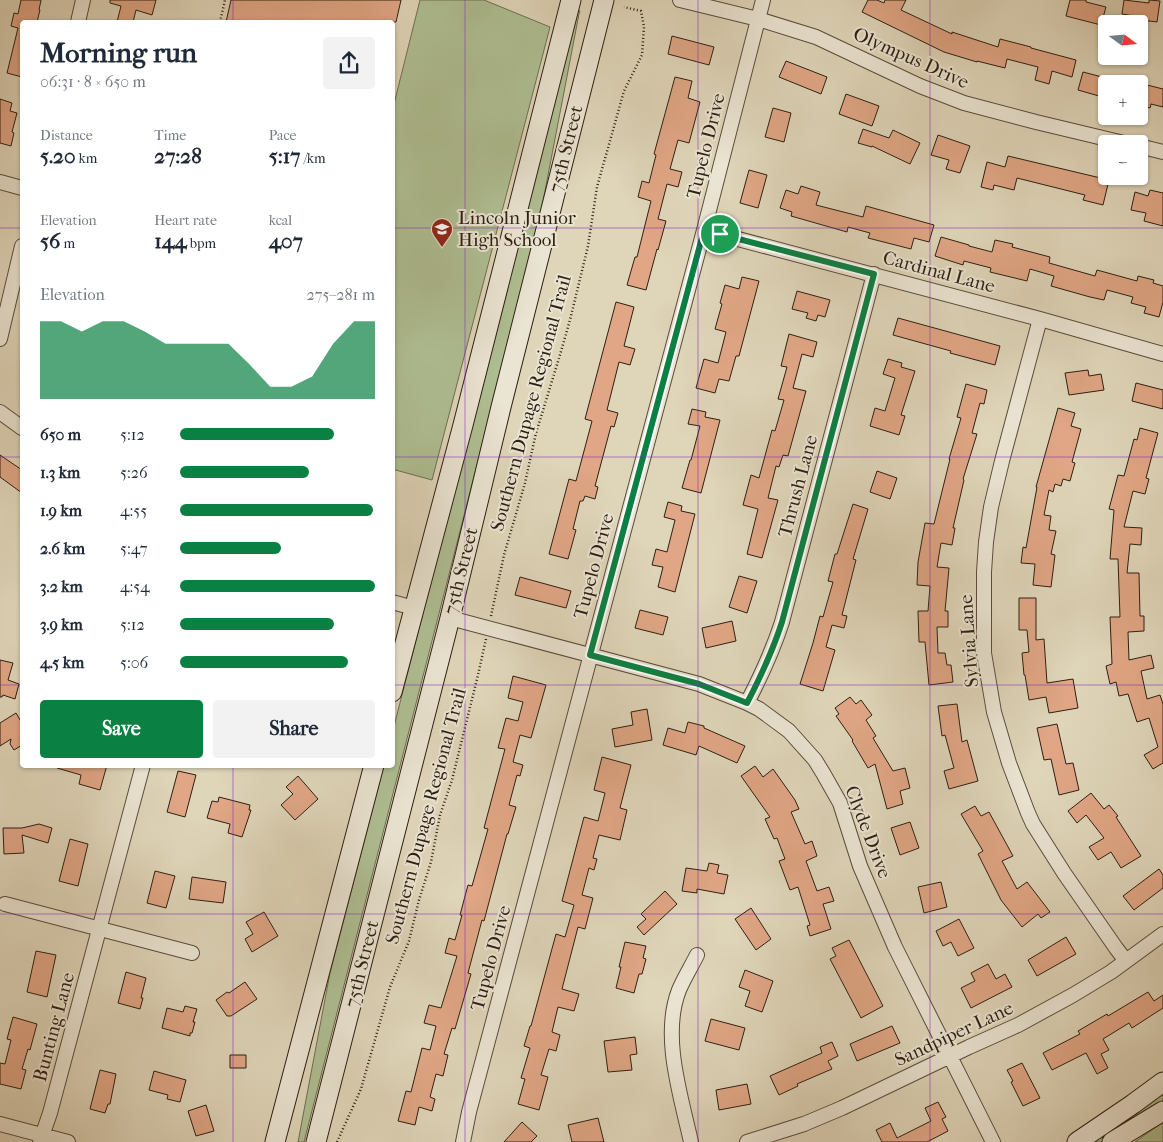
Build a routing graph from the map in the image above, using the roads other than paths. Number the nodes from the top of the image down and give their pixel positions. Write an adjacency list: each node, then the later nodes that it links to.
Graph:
1 (83, 0): 7 (street)
2 (571, 0): 22 (main road, 75th Street)
3 (604, 0): 23 (main road, 75th Street)
4 (680, 0): 6 (street, Olympus Drive)
5 (763, 0): 6 (street, Tupelo Drive)
6 (758, 19): 8 (street, Olympus Drive); 13 (street, Tupelo Drive)
7 (78, 20)
8 (1098, 137)
9 (1148, 148): 10 (street)
10 (1163, 152)
11 (0, 182): 12 (street)
12 (20, 187)
13 (704, 230): 15 (street, Cardinal Lane); 24 (street, Tupelo Drive)
14 (20, 254): 17 (street)
15 (874, 274): 16 (street, Cardinal Lane); 26 (street, Thrush Lane)
16 (1040, 319): 18 (street, Cardinal Lane); 34 (street, Sylvia Lane)
17 (0, 338)
18 (1163, 354)
19 (0, 412): 20 (street)
20 (20, 427)
21 (395, 603): 22 (street)
22 (414, 608): 25 (main road, 75th Street)
23 (450, 618): 24 (street, Clyde Drive); 42 (main road, 75th Street)
24 (590, 655): 26 (street, Clyde Drive); 43 (street, Tupelo Drive)
25 (395, 681)
26 (747, 703): 35 (street, Clyde Drive)
27 (142, 768): 30 (street, Bunting Lane)
28 (373, 768): 41 (main road, 75th Street)
29 (5, 904): 30 (street)
30 (99, 929): 32 (street); 39 (street, Bunting Lane)
31 (1163, 934): 34 (street, Sandpiper Lane)
32 (192, 953)
33 (697, 956): 44 (street)
34 (1126, 961): 35 (street, Sandpiper Lane)
35 (950, 1056): 45 (street, Sandpiper Lane); 46 (street, Clyde Drive)
36 (1163, 1082): 47 (main road)
37 (1163, 1110): 48 (main road)
38 (0, 1124): 39 (street)
39 (41, 1139): 40 (street)
40 (68, 1142)
41 (276, 1142)
42 (316, 1142)
43 (463, 1142)
44 (691, 1142)
45 (747, 1142)
46 (993, 1142)
47 (1078, 1142)
48 (1112, 1142)

